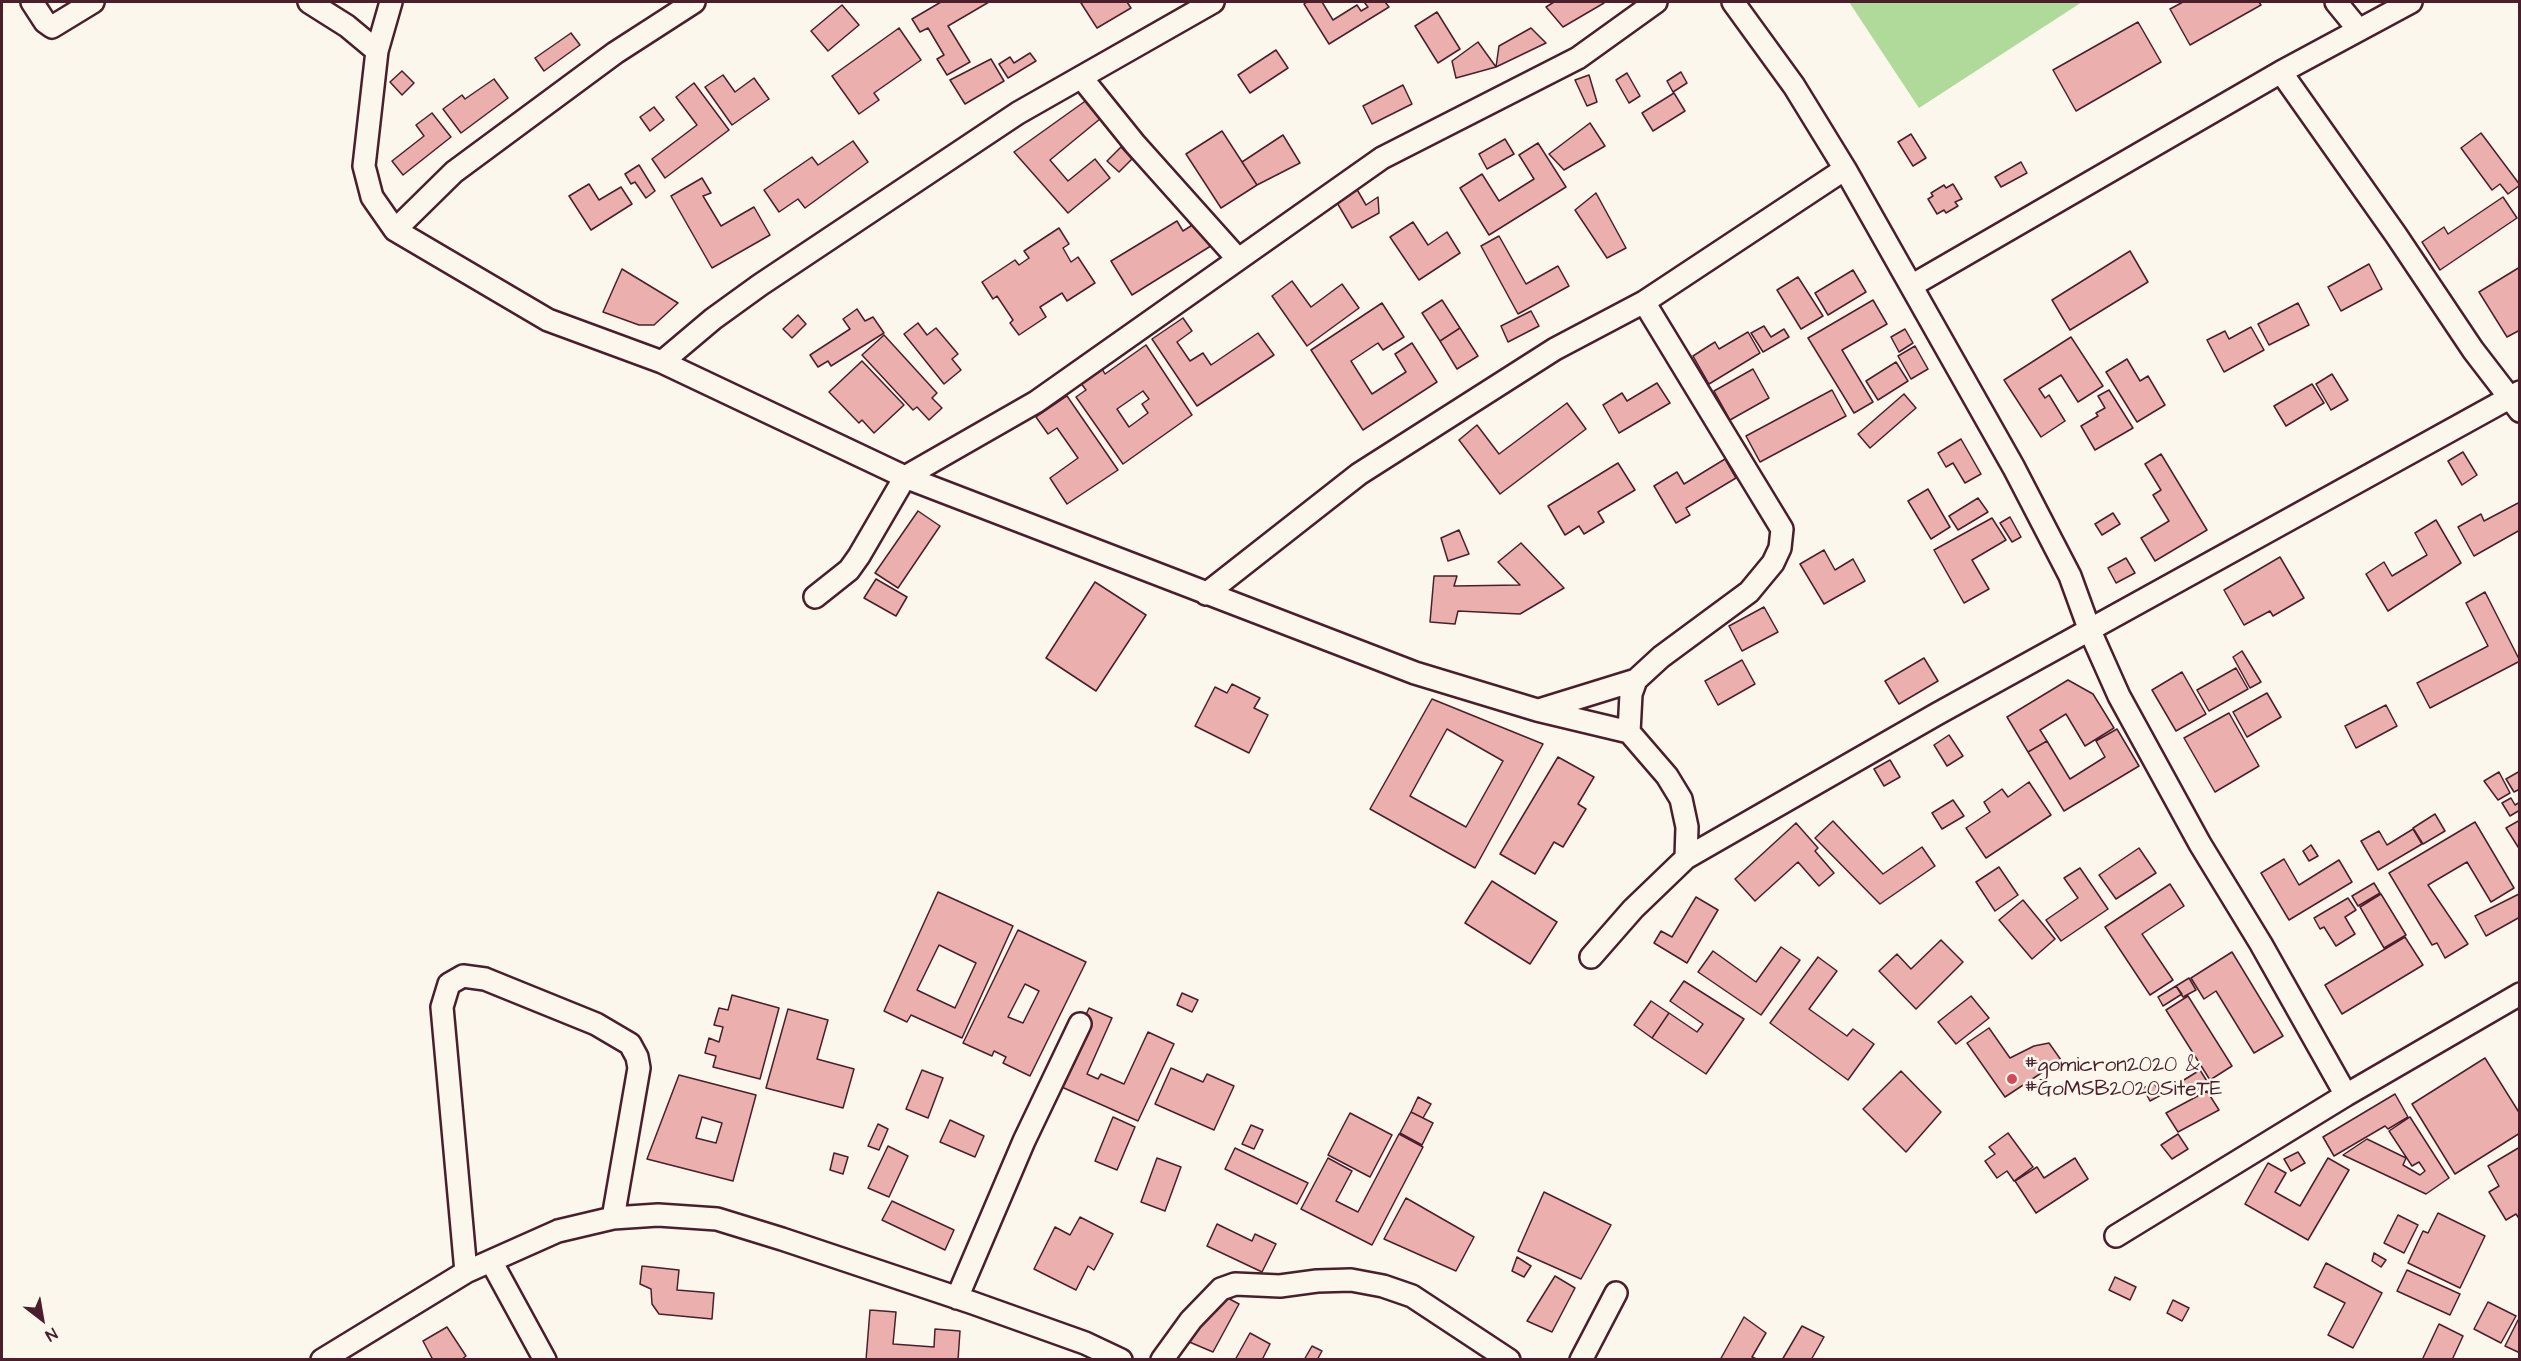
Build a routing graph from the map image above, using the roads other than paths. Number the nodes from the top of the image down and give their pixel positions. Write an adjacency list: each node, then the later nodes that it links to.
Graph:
1 (32, 2): 2 (street)
2 (93, 2)
3 (309, 2): 12 (street)
4 (391, 2): 12 (street)
5 (694, 2): 16 (street)
6 (1213, 2): 14 (street)
7 (1656, 2): 17 (street)
8 (1733, 2): 15 (street)
9 (2336, 2): 11 (street)
10 (2411, 2): 11 (street)
11 (2358, 29): 13 (street)
12 (377, 51): 16 (street)
13 (2281, 72): 18 (street); 21 (street)
14 (1081, 77): 17 (street); 20 (street)
15 (1845, 169): 18 (street); 19 (street)
16 (395, 230): 20 (street)
17 (1238, 258): 22 (street)
18 (1911, 286): 25 (street)
19 (1644, 302): 23 (street); 26 (street)
20 (662, 362): 22 (street)
21 (2516, 400): 25 (street)
22 (905, 477): 23 (street); 24 (street)
23 (1206, 594): 27 (street)
24 (815, 597)
25 (2090, 631): 29 (street); 33 (street)
26 (1636, 680): 27 (street); 28 (street)
27 (1537, 710): 28 (street)
28 (1629, 732): 29 (street)
29 (1686, 858): 30 (street)
30 (1591, 957)
31 (2520, 994): 33 (street)
32 (1080, 1024): 39 (street)
33 (2346, 1095): 35 (street)
34 (613, 1218): 36 (street); 37 (street); 39 (street)
35 (2116, 1236)
36 (491, 1261): 37 (street); 42 (street)
37 (466, 1272): 41 (street)
38 (1617, 1293): 46 (street)
39 (957, 1298): 40 (street)
40 (1079, 1351): 43 (street)
41 (322, 1359)
42 (545, 1359)
43 (1121, 1359)
44 (1162, 1359): 45 (street)
45 (1509, 1359)
46 (1581, 1359)

